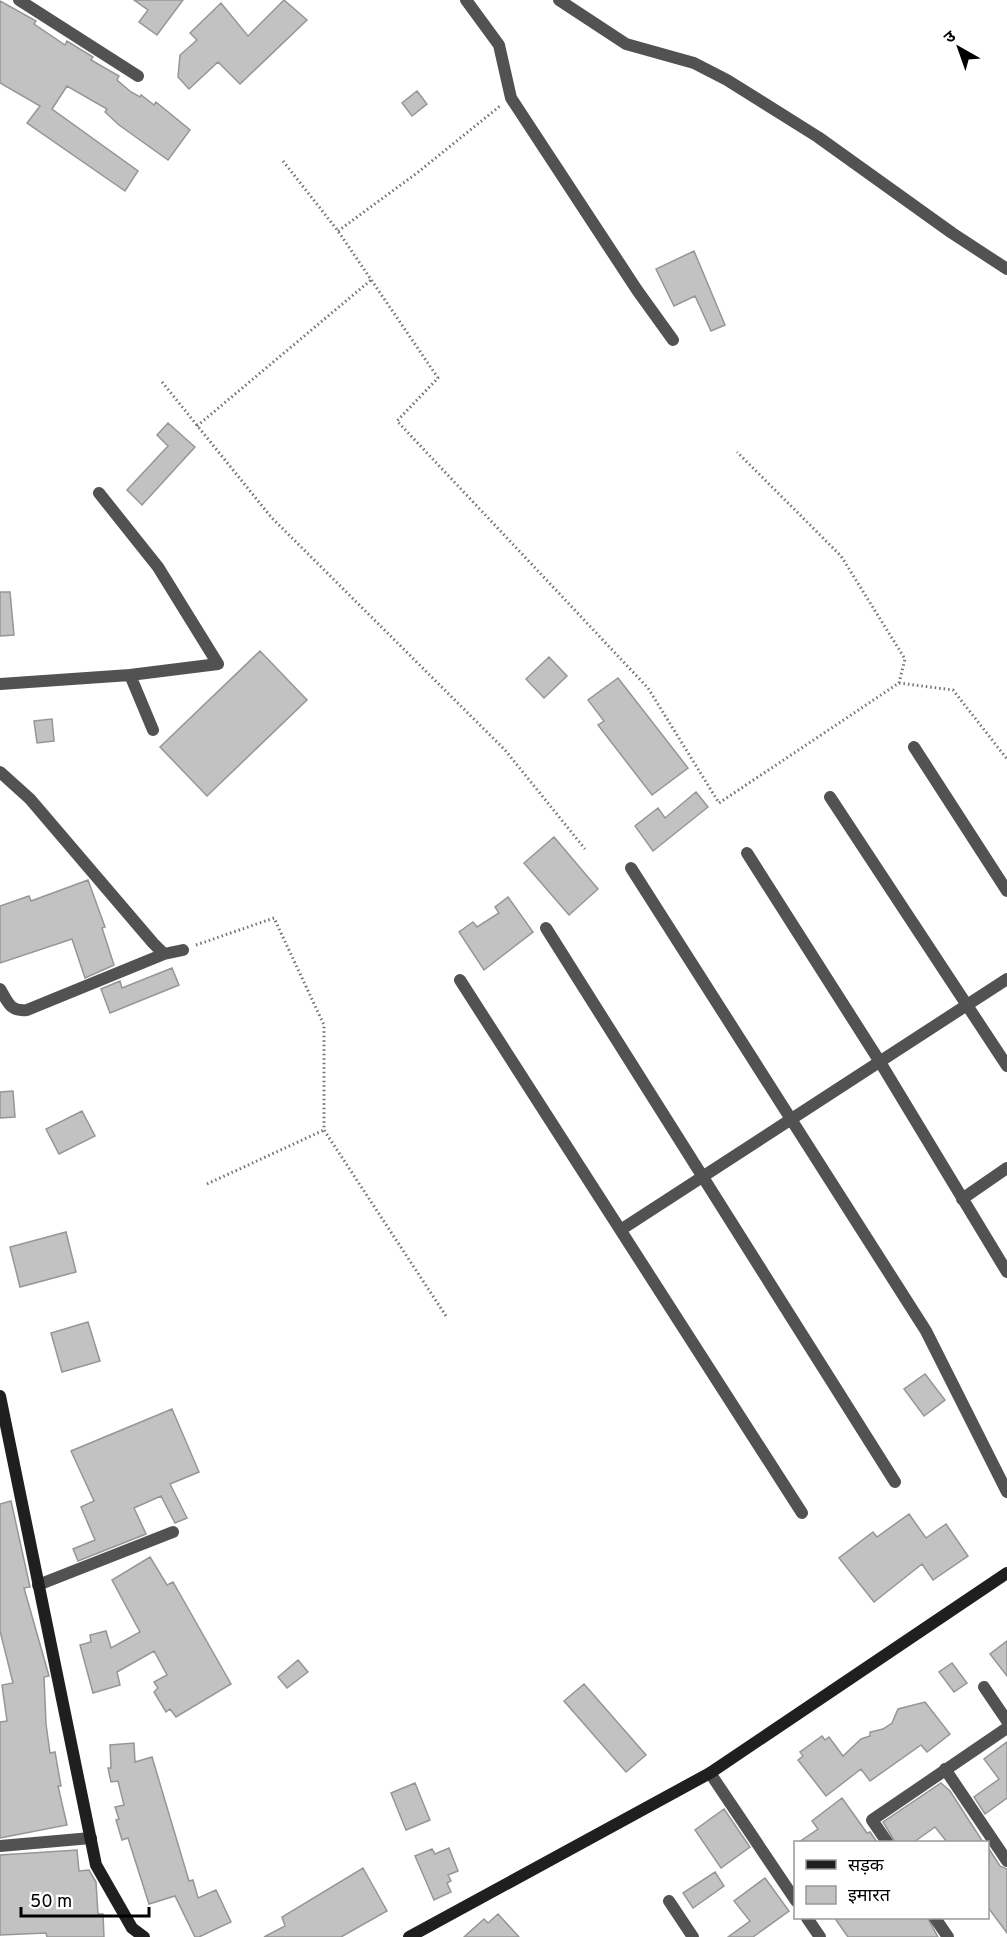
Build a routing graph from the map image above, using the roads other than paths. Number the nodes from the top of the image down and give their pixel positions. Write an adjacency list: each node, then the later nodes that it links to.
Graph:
1 (19, 0): 4 (street)
2 (466, 0): 6 (street)
3 (559, 0): 5 (street)
4 (138, 76)
5 (1007, 269)
6 (673, 340)
7 (99, 493): 8 (street)
8 (130, 675): 9 (street); 10 (street)
9 (0, 684)
10 (153, 730)
11 (914, 747): 16 (street)
12 (0, 772): 19 (street)
13 (830, 797): 23 (street)
14 (747, 853): 24 (street)
15 (631, 867): 26 (street)
16 (1007, 891)
17 (546, 928): 28 (street)
18 (183, 950): 19 (street)
19 (164, 954): 22 (street)
20 (1007, 979): 23 (street)
21 (460, 980): 30 (street)
22 (0, 989)
23 (968, 1005): 24 (street); 25 (street)
24 (880, 1062): 26 (street); 29 (street)
25 (1007, 1066)
26 (794, 1119): 28 (street); 34 (street)
27 (1007, 1168): 29 (street)
28 (705, 1177): 30 (street); 33 (street)
29 (962, 1199): 31 (street)
30 (622, 1229): 35 (street)
31 (1007, 1272)
32 (0, 1396): 38 (main road)
33 (895, 1482)
34 (1007, 1492)
35 (802, 1513)
36 (173, 1532): 38 (street)
37 (1007, 1573): 43 (main road)
38 (38, 1585): 44 (main road)
39 (984, 1687): 40 (street)
40 (1007, 1721)
41 (1007, 1728): 42 (street)
42 (945, 1769): 45 (street); 47 (street)
43 (710, 1773): 48 (street); 54 (main road)
44 (91, 1838): 46 (street); 52 (main road)
45 (885, 1841)
46 (0, 1846)
47 (1007, 1861)
48 (794, 1899)
49 (669, 1901): 55 (street)
50 (808, 1919): 56 (street)
51 (936, 1919): 57 (street)
52 (128, 1932): 53 (main road)
53 (144, 1937)
54 (409, 1937)
55 (693, 1937)
56 (820, 1937)
57 (948, 1937)

